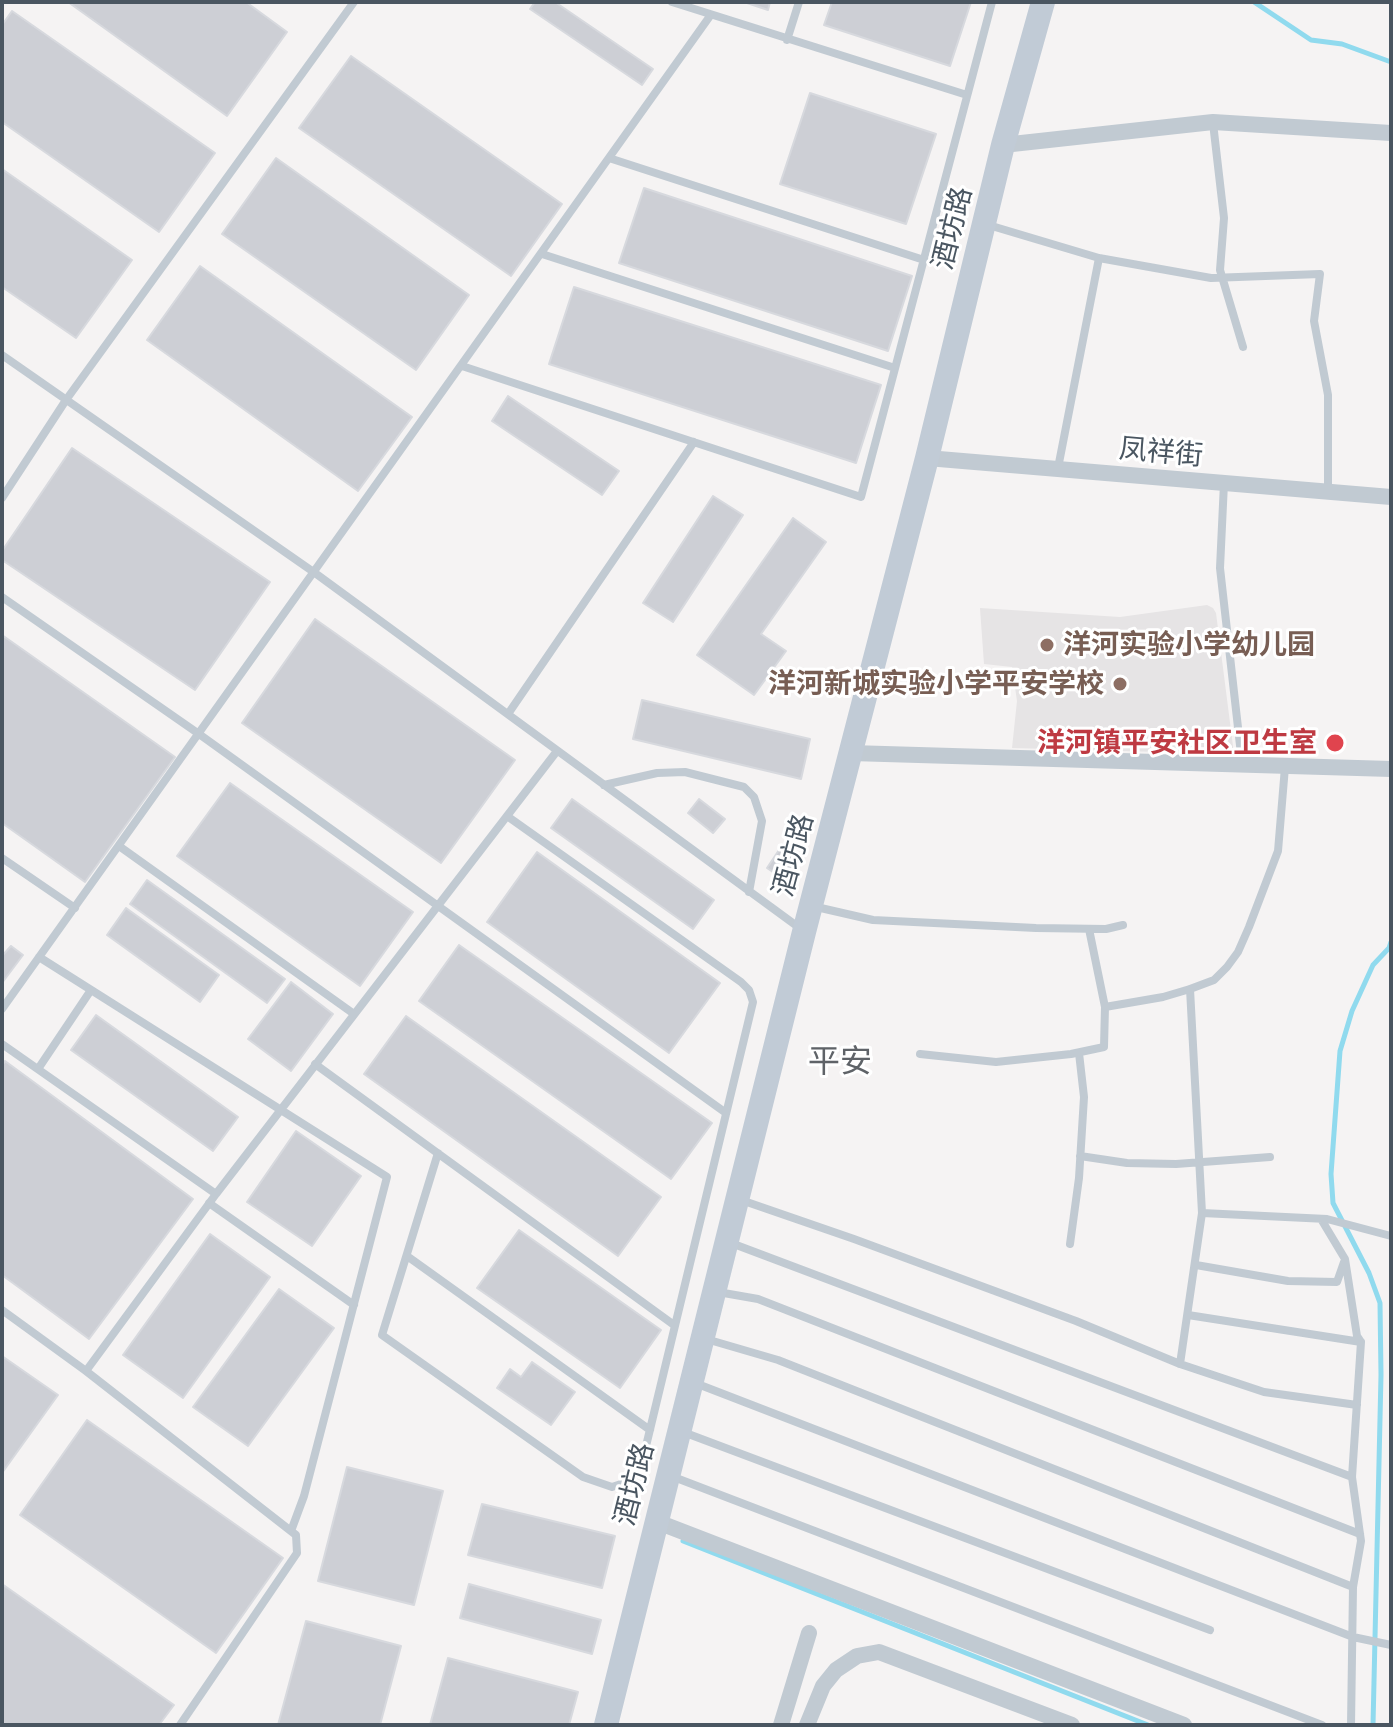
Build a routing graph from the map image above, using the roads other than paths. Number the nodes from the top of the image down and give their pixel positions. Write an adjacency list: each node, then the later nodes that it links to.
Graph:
1 (354, 2): 22 (lane)
2 (672, 2): 6 (lane)
3 (799, 2): 7 (lane)
4 (992, 2): 8 (lane)
5 (1043, 2): 11 (street, 酒坊路)
6 (710, 16): 7 (lane); 12 (lane)
7 (787, 40): 8 (lane)
8 (967, 95): 16 (lane)
9 (1213, 122): 10 (street); 11 (street); 17 (lane)
10 (1391, 133)
11 (1003, 145): 13 (street, 酒坊路)
12 (609, 158): 14 (lane); 16 (lane)
13 (984, 224): 15 (lane); 24 (street, 酒坊路)
14 (542, 254): 20 (lane); 21 (lane)
15 (1099, 258): 17 (lane); 25 (lane)
16 (924, 260): 21 (lane)
17 (1223, 277): 18 (lane); 27 (lane)
18 (1243, 347)
19 (2, 355): 22 (lane)
20 (462, 366): 23 (lane); 30 (lane)
21 (895, 368): 23 (lane)
22 (66, 400): 29 (lane); 30 (lane)
23 (694, 442): 32 (lane)
24 (927, 458): 25 (street, 凤祥街); 35 (street, 酒坊路)
25 (1058, 469): 26 (street, 凤祥街)
26 (1224, 483): 27 (street, 凤祥街); 36 (lane)
27 (1328, 490): 28 (street, 凤祥街)
28 (1391, 497)
29 (2, 498)
30 (315, 573): 32 (lane); 33 (lane)
31 (2, 597): 33 (lane)
32 (508, 714): 34 (lane)
33 (199, 734): 41 (lane); 44 (lane)
34 (557, 751): 39 (lane); 40 (lane)
35 (851, 753): 36 (street); 45 (street, 酒坊路)
36 (1242, 763): 37 (street)
37 (1285, 767): 38 (street); 51 (lane)
38 (1391, 769)
39 (604, 785): 43 (lane); 43 (lane)
40 (507, 816): 44 (lane); 62 (lane)
41 (119, 846): 46 (lane); 55 (lane)
42 (2, 858): 46 (lane)
43 (749, 892): 49 (lane)
44 (438, 906): 55 (lane); 62 (lane)
45 (811, 906): 48 (lane); 49 (street, 酒坊路)
46 (75, 908): 50 (lane)
47 (1123, 925): 48 (lane)
48 (1089, 929): 53 (lane)
49 (804, 932): 68 (street, 酒坊路)
50 (39, 957): 52 (lane); 54 (lane)
51 (1190, 989): 53 (lane); 66 (lane)
52 (91, 990): 60 (lane); 61 (lane)
53 (1105, 1007): 57 (lane)
54 (2, 1009)
55 (354, 1014): 59 (lane)
56 (2, 1044): 60 (lane)
57 (1079, 1053): 58 (lane); 64 (lane)
58 (920, 1054)
59 (315, 1064): 61 (lane); 63 (lane)
60 (38, 1069): 67 (lane)
61 (280, 1110): 67 (lane); 79 (lane)
62 (726, 1113): 82 (lane)
63 (438, 1153): 75 (lane); 82 (lane)
64 (1080, 1156): 66 (lane); 74 (lane)
65 (1270, 1157): 66 (lane)
66 (1201, 1162): 70 (lane)
67 (216, 1194): 69 (lane)
68 (737, 1199): 73 (street, 酒坊路); 85 (lane)
69 (209, 1203): 79 (lane); 86 (lane)
70 (1202, 1213): 71 (lane); 77 (lane)
71 (1321, 1219): 72 (lane); 76 (lane)
72 (1391, 1236)
73 (726, 1241): 78 (street, 酒坊路); 92 (lane)
74 (1070, 1244)
75 (407, 1256): 89 (lane); 89 (lane)
76 (1345, 1259): 77 (lane); 84 (lane)
77 (1196, 1265): 81 (lane)
78 (713, 1292): 83 (street, 酒坊路); 95 (lane)
79 (354, 1305): 94 (lane)
80 (2, 1310): 86 (lane)
81 (1188, 1315): 84 (lane); 85 (lane)
82 (674, 1325): 89 (lane)
83 (702, 1337): 87 (street, 酒坊路); 96 (lane)
84 (1361, 1342): 88 (lane)
85 (1180, 1364): 88 (lane)
86 (86, 1371): 94 (lane)
87 (690, 1382): 90 (street, 酒坊路); 99 (lane)
88 (1357, 1405): 92 (lane)
89 (650, 1430)
90 (678, 1430): 91 (street, 酒坊路); 97 (lane)
91 (667, 1474): 93 (street, 酒坊路); 107 (lane)
92 (1352, 1477): 95 (lane)
93 (655, 1521): 102 (street, 酒坊路); 106 (street)
94 (291, 1531): 101 (lane)
95 (1360, 1534): 96 (lane)
96 (1353, 1587): 99 (lane)
97 (1210, 1630)
98 (809, 1633): 103 (street)
99 (1353, 1637): 100 (lane); 108 (lane)
100 (1389, 1645)
101 (180, 1725)
102 (606, 1725)
103 (781, 1725)
104 (807, 1725): 105 (street)
105 (1072, 1725)
106 (1184, 1725)
107 (1322, 1725)
108 (1351, 1725)

